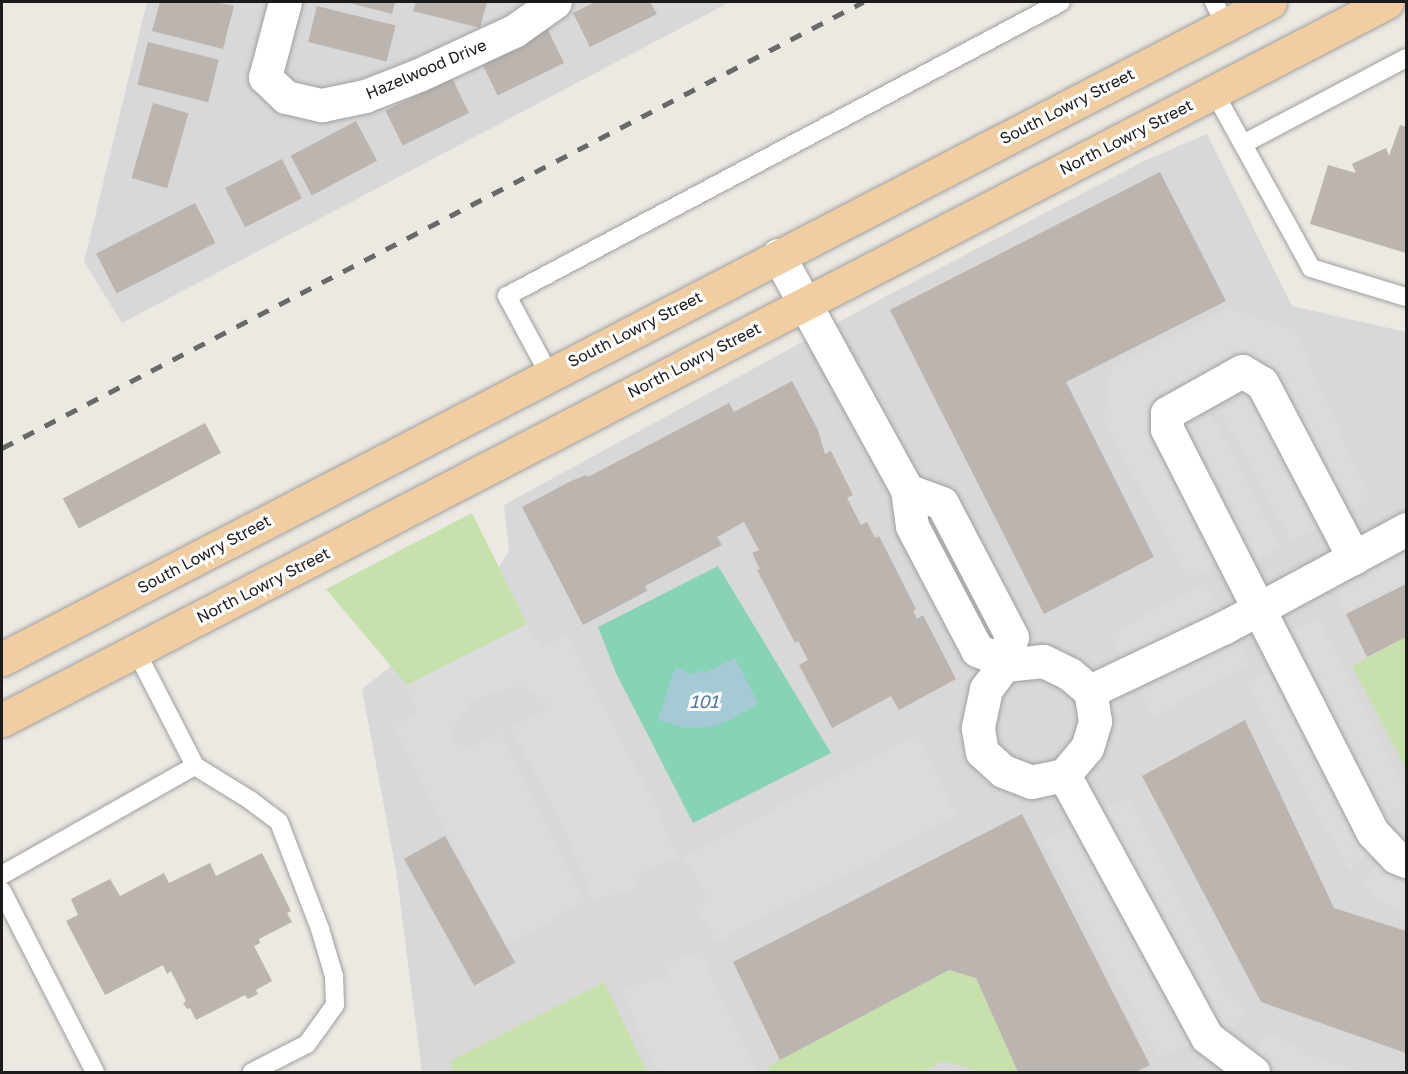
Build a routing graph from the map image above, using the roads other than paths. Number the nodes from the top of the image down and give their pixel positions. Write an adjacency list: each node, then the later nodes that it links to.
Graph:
1 (285, 2): 2 (street, Hazelwood Drive)
2 (555, 2)
3 (1061, 2): 13 (lane)
4 (1270, 2): 6 (main road, South Lowry Street)
5 (1387, 2): 8 (main road, North Lowry Street)
6 (1220, 13): 10 (main road, South Lowry Street)
7 (1407, 58): 9 (lane)
8 (1214, 92): 9 (lane); 12 (main road, North Lowry Street)
9 (1243, 144): 11 (lane)
10 (778, 255): 12 (street); 13 (main road, South Lowry Street)
11 (1407, 297)
12 (804, 304): 17 (main road, North Lowry Street); 19 (street)
13 (549, 374): 18 (main road, South Lowry Street)
14 (1407, 529): 15 (street)
15 (1354, 558): 16 (street); 16 (street)
16 (1260, 608): 20 (street); 24 (street)
17 (136, 651): 21 (main road, North Lowry Street); 22 (lane)
18 (2, 659)
19 (1002, 662): 20 (street); 23 (street)
20 (1090, 692): 23 (street)
21 (2, 720)
22 (195, 766): 25 (lane); 28 (lane)
23 (1064, 775): 29 (street)
24 (1407, 861)
25 (2, 875)
26 (2, 891): 27 (lane)
27 (95, 1072)
28 (252, 1072)
29 (1253, 1072)

